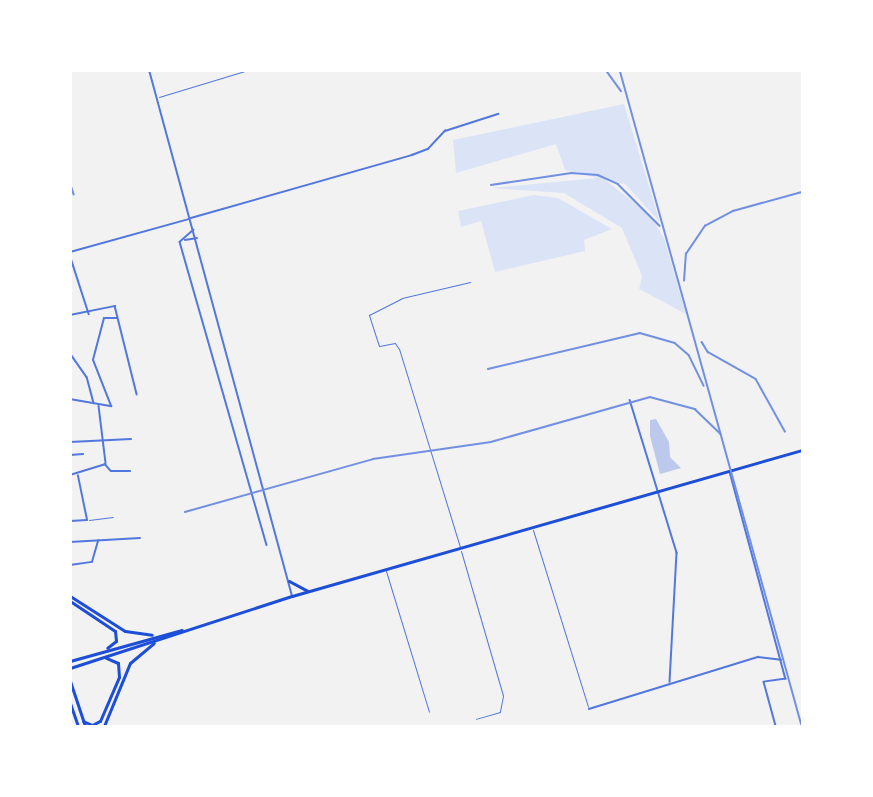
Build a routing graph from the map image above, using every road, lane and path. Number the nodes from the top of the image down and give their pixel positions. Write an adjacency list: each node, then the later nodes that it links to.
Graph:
1 (149, 70): 3 (street)
2 (248, 70): 3 (lane)
3 (158, 98): 5 (street)
4 (498, 114): 5 (street)
5 (190, 218): 6 (street); 9 (street)
6 (194, 230): 7 (street); 8 (street)
7 (197, 238): 8 (street); 45 (street)
8 (184, 240): 41 (street)
9 (70, 253): 13 (street)
10 (470, 282): 42 (lane)
11 (103, 311): 13 (street); 14 (street); 15 (street)
12 (70, 315): 13 (street)
13 (90, 315)
14 (104, 318): 15 (street); 21 (street)
15 (117, 318): 17 (street)
16 (70, 353): 20 (street)
17 (137, 394)
18 (70, 399): 20 (street)
19 (630, 399): 33 (street)
20 (94, 404): 21 (street)
21 (99, 404): 24 (street)
22 (131, 439): 24 (street)
23 (70, 442): 24 (street)
24 (105, 443): 28 (street)
25 (802, 450): 30 (main road)
26 (70, 454): 27 (street)
27 (83, 454)
28 (105, 464): 29 (street); 32 (street)
29 (130, 471)
30 (730, 472): 33 (main road); 56 (street)
31 (70, 475): 32 (street)
32 (78, 475): 35 (street)
33 (659, 492): 37 (main road); 59 (street)
34 (113, 517): 35 (lane)
35 (87, 520): 36 (street)
36 (70, 521)
37 (533, 528): 42 (main road); 61 (lane)
38 (140, 538): 39 (street)
39 (98, 540): 40 (street); 43 (street)
40 (70, 542)
41 (267, 545)
42 (461, 549): 44 (main road); 63 (lane)
43 (70, 565)
44 (386, 569): 46 (main road); 62 (lane)
45 (288, 581): 46 (main road); 48 (street)
46 (310, 591): 48 (main road)
47 (70, 596): 51 (main road)
48 (292, 596): 50 (main road)
49 (70, 601): 53 (main road)
50 (192, 627): 51 (main road); 52 (main road)
51 (157, 635): 53 (main road)
52 (158, 640): 54 (main road); 67 (main road)
53 (103, 651): 55 (main road)
54 (101, 658): 57 (main road); 64 (main road)
55 (72, 660)
56 (782, 660): 59 (street); 68 (street)
57 (70, 668)
58 (70, 681): 64 (main road)
59 (670, 682): 61 (street)
60 (70, 703): 65 (main road)
61 (589, 709)
62 (429, 712)
63 (476, 719)
64 (83, 721): 66 (main road)
65 (77, 725)
66 (85, 726)
67 (104, 726)
68 (776, 726)

